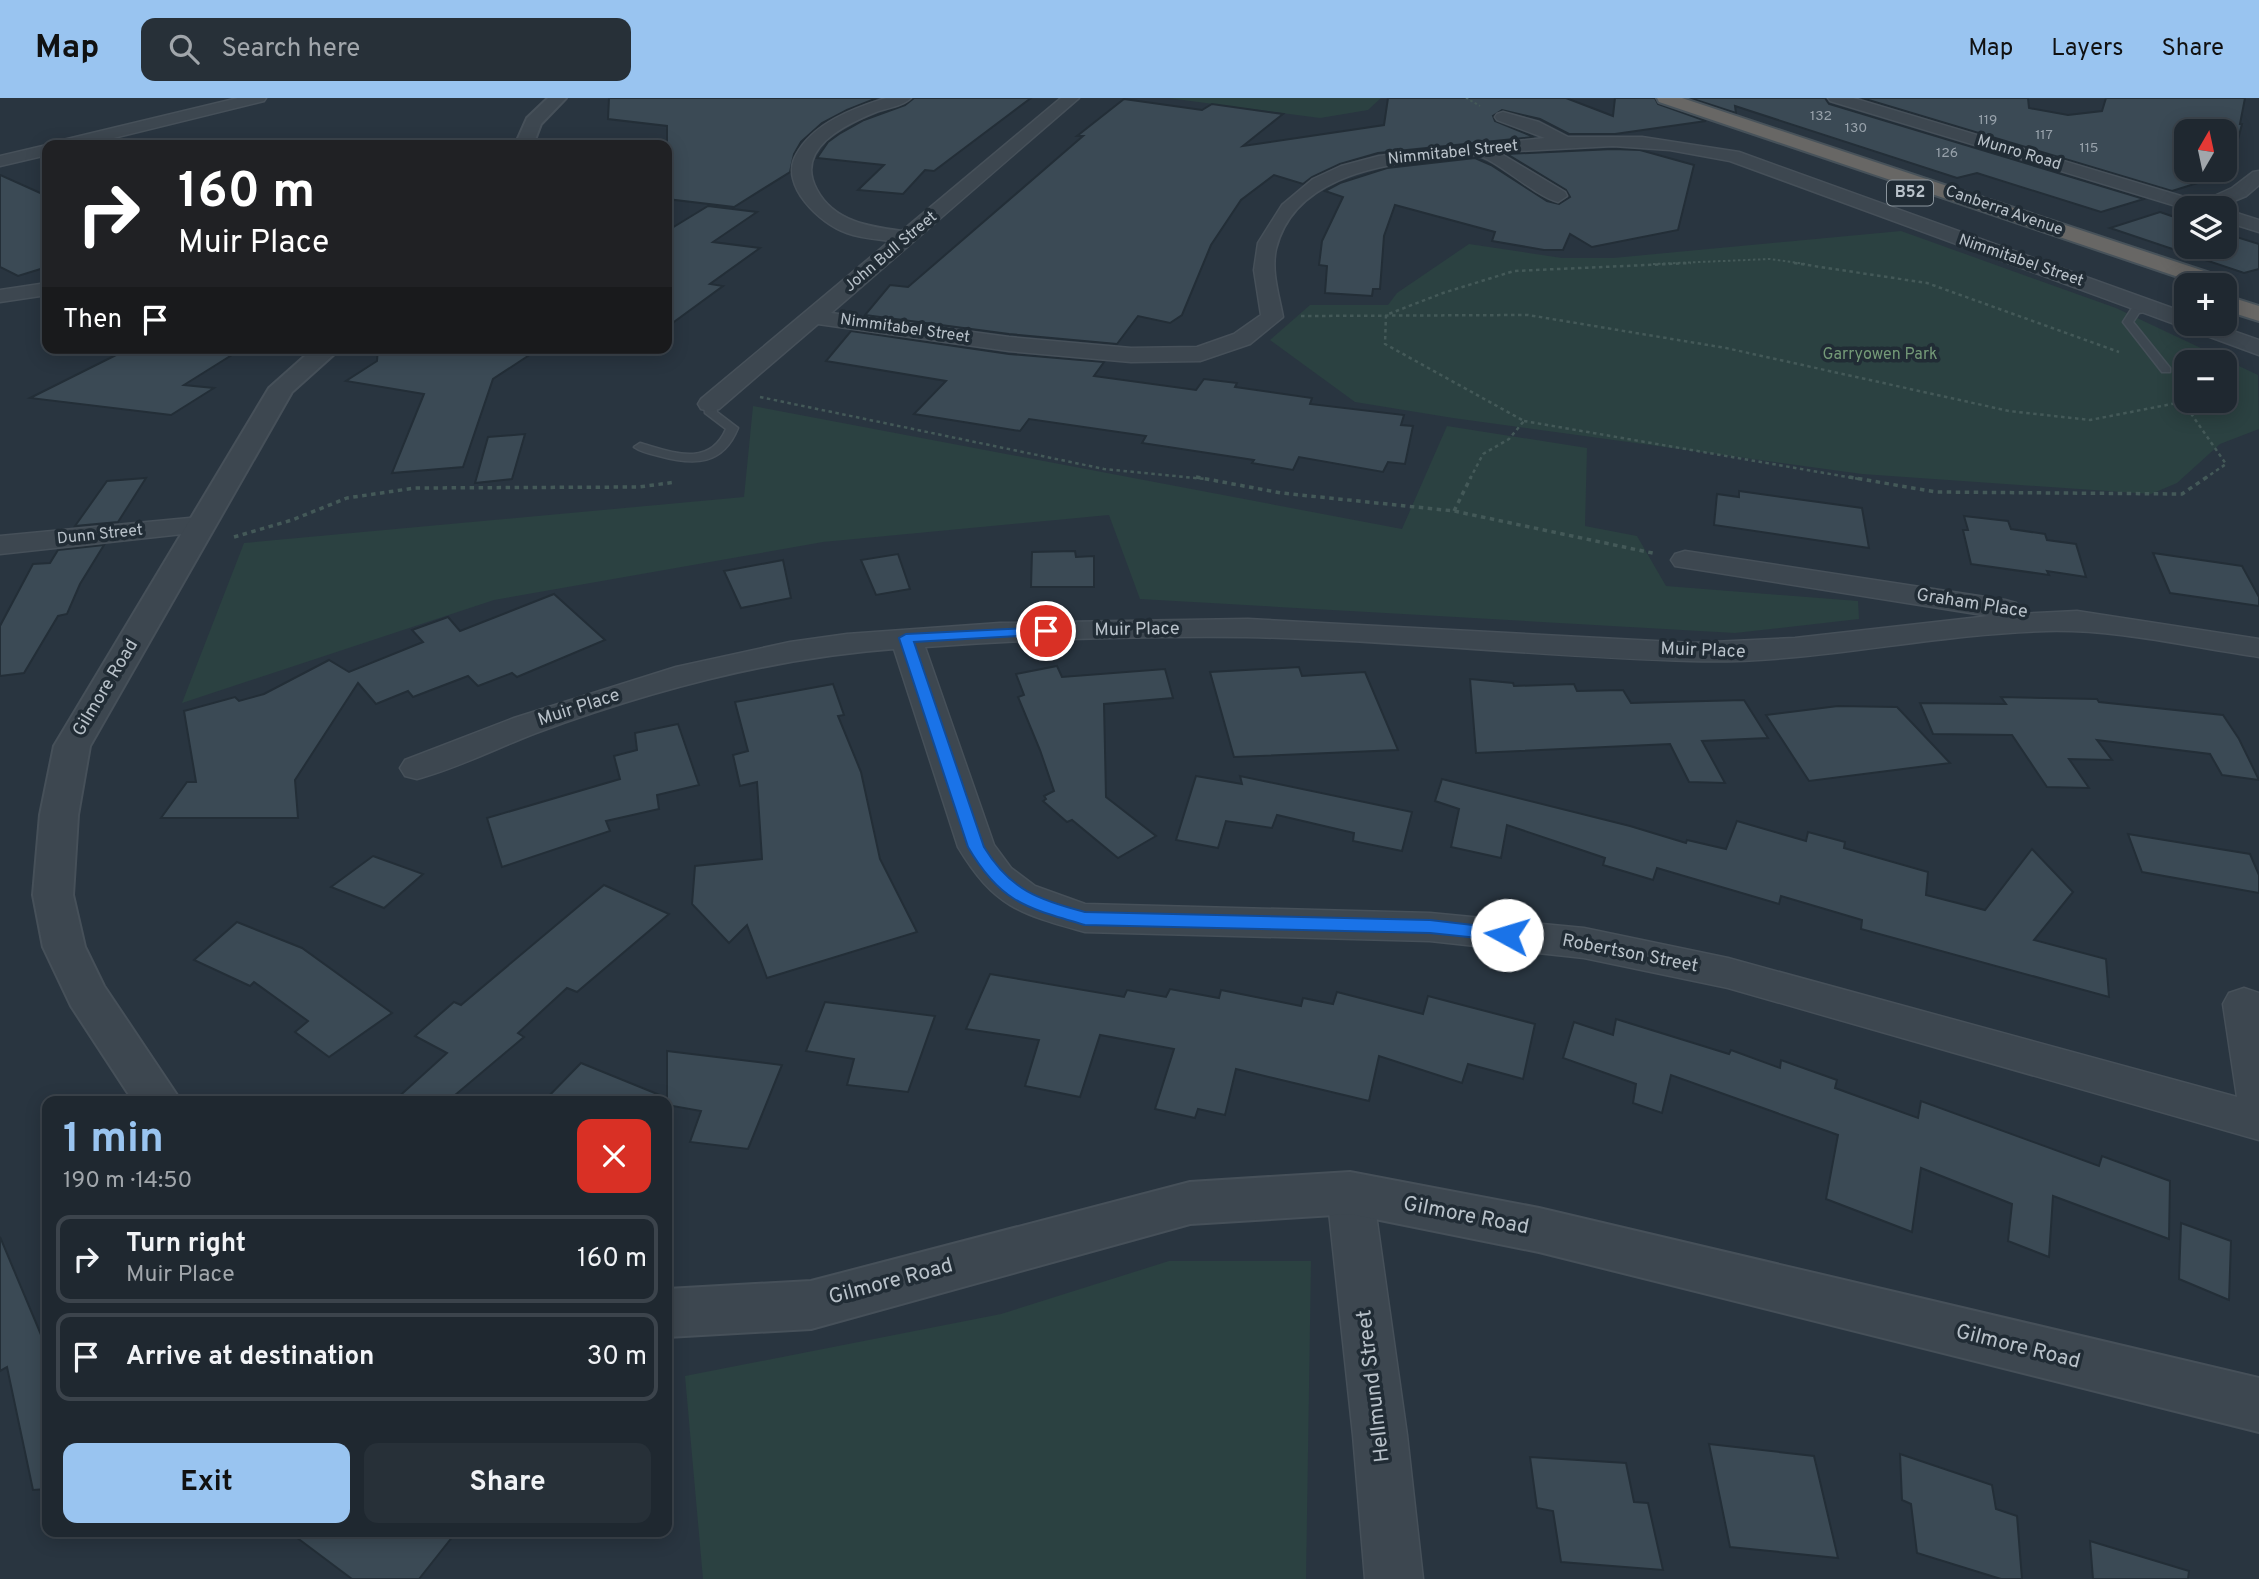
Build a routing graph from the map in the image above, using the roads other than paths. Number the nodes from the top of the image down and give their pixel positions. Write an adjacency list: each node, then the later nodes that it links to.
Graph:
1 (258, 98): 8 (street)
2 (558, 98): 9 (street)
3 (903, 98): 20 (street)
4 (1071, 98): 20 (street, John Bull Street)
5 (1836, 98): 17 (street, Munro Road)
6 (1656, 100): 21 (highway, Canberra Avenue / B52); 22 (highway, Canberra Avenue / B52)
7 (1503, 117): 10 (street)
8 (86, 140)
9 (526, 140)
10 (1566, 142): 11 (street, Nimmitabel Street); 28 (street, Nimmitabel Street)
11 (1480, 149): 15 (street); 30 (street, Nimmitabel Street)
12 (42, 151): 13 (street)
13 (0, 161)
14 (2259, 176): 16 (street)
15 (1558, 196)
16 (2230, 196)
17 (2174, 200)
18 (2237, 219): 19 (street)
19 (2259, 226)
20 (908, 238): 30 (street, John Bull Street)
21 (2187, 273)
22 (2174, 284)
23 (2237, 289): 26 (highway, Canberra Avenue / B52)
24 (42, 290): 25 (street)
25 (0, 296)
26 (2259, 297)
27 (2237, 306): 29 (highway)
28 (2151, 308): 31 (street, Nimmitabel Street); 35 (lane)
29 (2259, 314)
30 (814, 317): 36 (street, John Bull Street)
31 (2174, 317)
32 (2226, 336): 33 (street)
33 (2259, 348)
34 (322, 354): 38 (street, Gilmore Road)
35 (2166, 370)
36 (710, 404): 37 (lane)
37 (640, 447)
38 (200, 525): 39 (street, Dunn Street); 48 (street, Gilmore Road)
39 (0, 545)
40 (1685, 560): 41 (street, Graham Place)
41 (1906, 594): 42 (street, Graham Place); 43 (street)
42 (2100, 623): 43 (street, Muir Place); 45 (street, Graham Place)
43 (1875, 636): 44 (street, Muir Place)
44 (906, 638): 46 (street, Muir Place); 50 (street, Robertson Street)
45 (2259, 648)
46 (417, 768)
47 (2244, 1004): 49 (street)
48 (155, 1096)
49 (2259, 1096)
50 (2259, 1121)
51 (1350, 1193): 52 (street, Gilmore Road); 53 (street, Gilmore Road); 54 (street, Hellmund Street)
52 (672, 1313)
53 (2259, 1405)
54 (1394, 1579)

